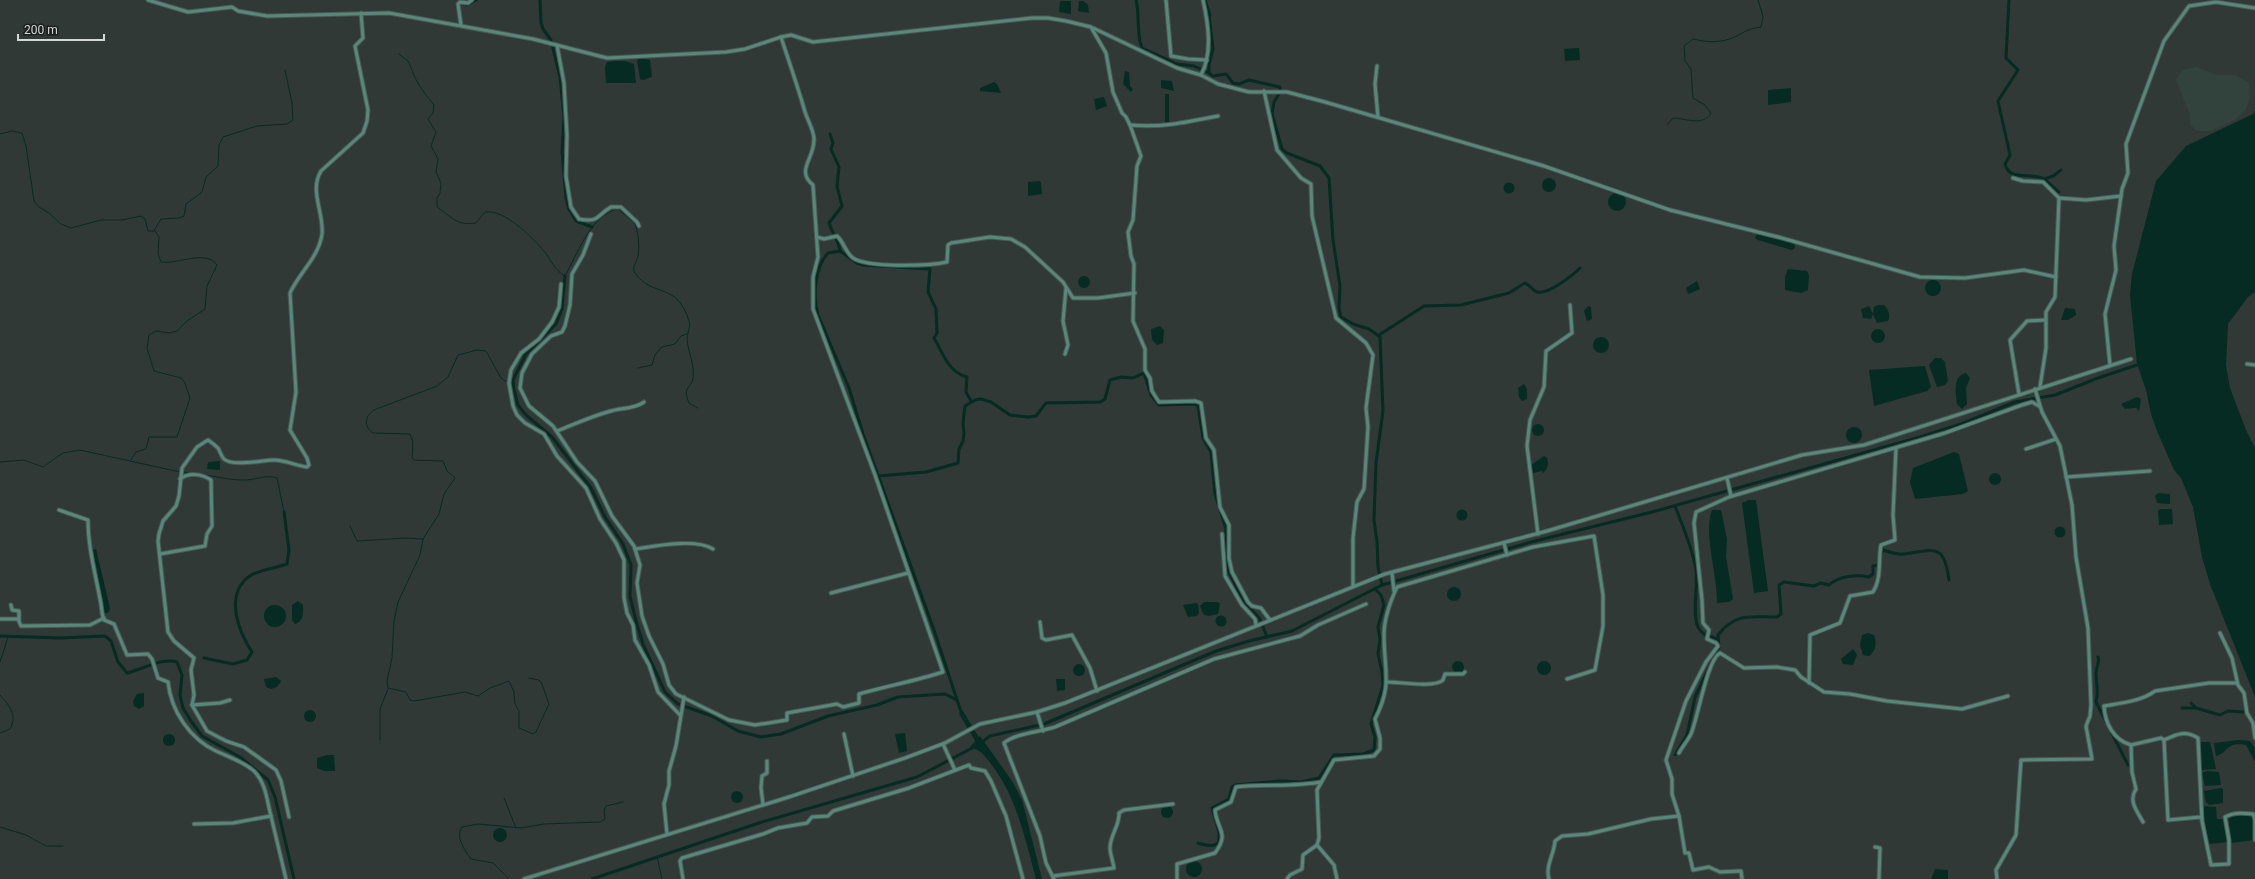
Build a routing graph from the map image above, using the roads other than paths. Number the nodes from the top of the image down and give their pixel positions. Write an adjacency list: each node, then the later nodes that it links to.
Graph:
1 (148, 0): 5 (street)
2 (472, 0): 8 (street)
3 (1166, 0): 12 (street)
4 (1203, 0): 12 (street)
5 (155, 1): 7 (street)
6 (2255, 8): 20 (street)
7 (361, 13): 8 (street); 48 (street)
8 (461, 25): 11 (street)
9 (1091, 27): 10 (street); 14 (street); 18 (street)
10 (781, 36): 11 (street); 24 (street)
11 (555, 44): 22 (street)
12 (1207, 60): 14 (street)
13 (1377, 66): 17 (street)
14 (1201, 75): 15 (street)
15 (1264, 91): 17 (street); 60 (street)
16 (1218, 116): 18 (street)
17 (1378, 117): 25 (street)
18 (1130, 125): 28 (street)
19 (2013, 178): 21 (street)
20 (2121, 196): 21 (street); 34 (street)
21 (2059, 198): 25 (street)
22 (639, 226)
23 (591, 234): 41 (street)
24 (817, 237): 27 (street); 58 (street)
25 (2056, 277): 30 (street)
26 (561, 284): 83 (street)
27 (1066, 288): 28 (street); 31 (street)
28 (1135, 293): 68 (street)
29 (1570, 305): 52 (street)
30 (2045, 320): 36 (street); 38 (street)
31 (1065, 354)
32 (2131, 359): 34 (street)
33 (2247, 364): 35 (street)
34 (2110, 365): 36 (street)
35 (2255, 365)
36 (2040, 387): 37 (street)
37 (2035, 389): 38 (street); 40 (street)
38 (2019, 394): 47 (street)
39 (644, 402): 41 (street)
40 (2039, 406): 42 (street); 43 (street)
41 (557, 431): 54 (street)
42 (2056, 439): 44 (street); 46 (street)
43 (1896, 448): 49 (street); 76 (street)
44 (2026, 449)
45 (2150, 471): 46 (street)
46 (2066, 477): 119 (street)
47 (1727, 478): 49 (street); 52 (street)
48 (180, 479): 56 (street); 56 (street)
49 (1731, 496): 98 (street)
50 (59, 510): 65 (street)
51 (1222, 534): 70 (street)
52 (1538, 534): 53 (street)
53 (1504, 543): 57 (street); 59 (street)
54 (635, 549): 55 (street); 79 (street)
55 (713, 549)
56 (160, 554): 81 (street)
57 (1507, 555): 62 (street); 73 (street)
58 (908, 573): 61 (street); 79 (street)
59 (1392, 573): 60 (street); 62 (street)
60 (1353, 586): 68 (street)
61 (831, 593)
62 (1394, 594): 74 (street)
63 (1366, 604): 84 (street)
64 (11, 605): 67 (street)
65 (104, 618): 67 (street); 97 (street)
66 (0, 619): 67 (street)
67 (19, 620)
68 (1270, 620): 70 (street)
69 (1040, 622): 77 (street)
70 (1256, 625): 77 (street)
71 (2220, 633): 75 (street)
72 (1465, 672): 74 (street)
73 (1567, 679)
74 (1387, 682): 94 (street)
75 (2237, 682): 86 (street); 89 (street)
76 (1809, 683): 78 (street); 90 (street)
77 (1097, 691): 82 (street)
78 (2008, 696)
79 (684, 697): 83 (street)
80 (230, 700): 81 (street)
81 (192, 705): 100 (street)
82 (1037, 712): 84 (street); 88 (street)
83 (680, 715): 104 (street)
84 (1043, 731): 108 (street)
85 (844, 734): 93 (street)
86 (2255, 738)
87 (2164, 740): 89 (street); 99 (street); 99 (street)
88 (943, 744): 92 (street); 93 (street)
89 (2131, 745): 102 (street)
90 (1679, 753)
91 (767, 762): 95 (street)
92 (954, 768): 111 (street); 112 (street)
93 (853, 776): 95 (street)
94 (1321, 782): 106 (street); 113 (street)
95 (763, 804): 104 (street)
96 (1173, 804): 108 (street)
97 (271, 816): 103 (street); 109 (street)
98 (1679, 816): 116 (street); 117 (street)
99 (2201, 817): 101 (street)
100 (290, 818)
101 (2255, 819): 105 (street)
102 (2144, 822)
103 (194, 824)
104 (667, 834): 110 (street)
105 (2255, 840)
106 (1317, 845): 114 (street); 115 (street)
107 (1875, 847): 118 (street)
108 (1054, 878)
109 (286, 879)
110 (524, 879)
111 (683, 879)
112 (1023, 879)
113 (1177, 879)
114 (1287, 879)
115 (1337, 879)
116 (1549, 879)
117 (1742, 879)
118 (1879, 879)
119 (1997, 879)

